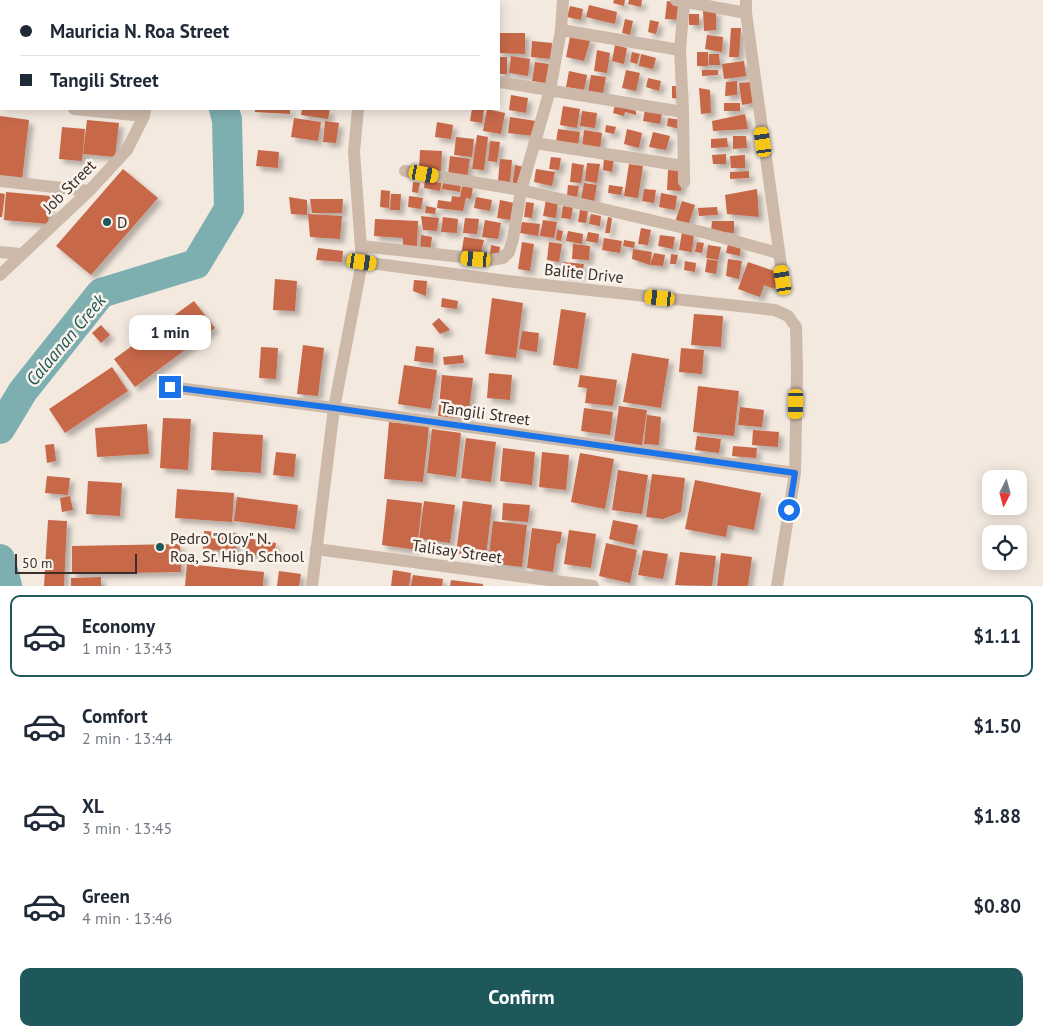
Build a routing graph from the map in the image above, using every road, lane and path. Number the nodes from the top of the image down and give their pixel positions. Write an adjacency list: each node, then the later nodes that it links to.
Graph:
1 (563, 0): 4 (street)
2 (680, 1): 3 (street); 5 (street)
3 (746, 6): 21 (street)
4 (561, 30): 5 (street); 7 (street)
5 (680, 50): 11 (street)
6 (500, 82): 7 (street)
7 (550, 90): 11 (street); 12 (street)
8 (98, 110): 10 (street)
9 (358, 110): 19 (street)
10 (145, 112): 18 (street, Job Street)
11 (683, 112): 13 (street)
12 (535, 143): 13 (street); 17 (street)
13 (684, 166): 16 (street)
14 (405, 171): 17 (street)
15 (0, 181): 18 (street)
16 (684, 182)
17 (521, 190): 19 (street); 21 (street)
18 (89, 191): 22 (street, Job Street)
19 (361, 246): 23 (street)
20 (0, 252): 22 (street)
21 (778, 253): 25 (street)
22 (20, 254): 24 (street, Job Street)
23 (362, 262): 27 (street); 28 (street, Balite Drive)
24 (0, 274)
25 (783, 280)
26 (170, 387): 27 (street, Tangili Street)
27 (334, 408): 28 (street, Tangili Street); 29 (street)
28 (795, 473): 32 (street)
29 (316, 549): 30 (street); 31 (street, Talisay Street)
30 (312, 586)
31 (593, 586)
32 (778, 586)

